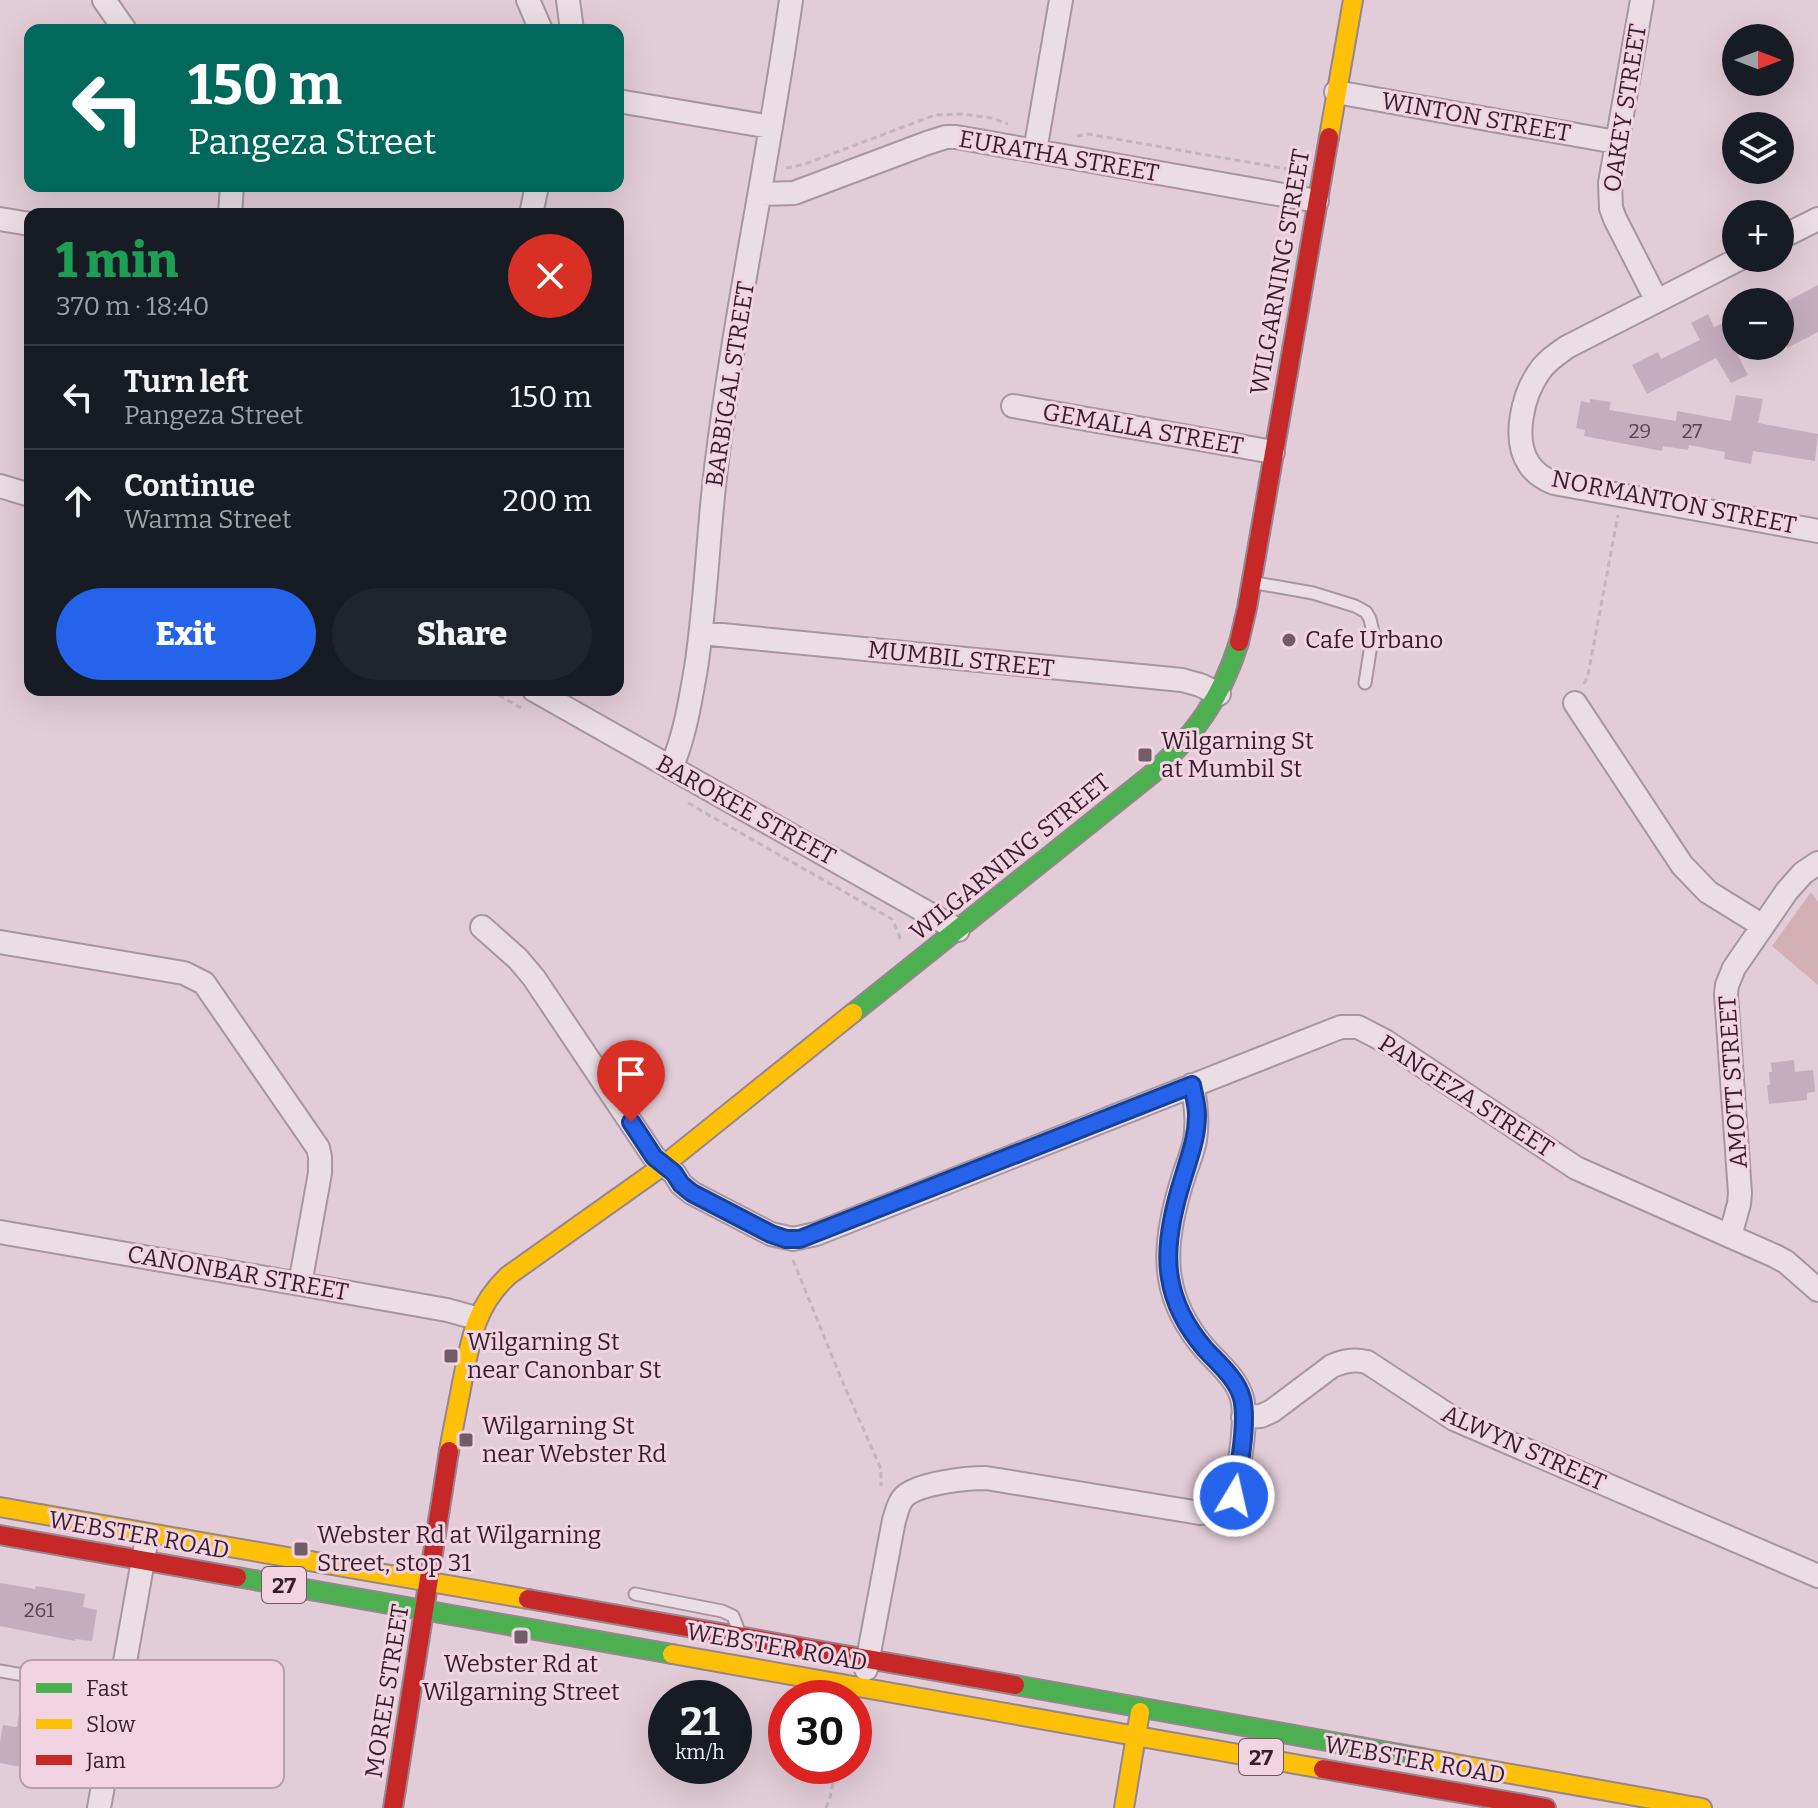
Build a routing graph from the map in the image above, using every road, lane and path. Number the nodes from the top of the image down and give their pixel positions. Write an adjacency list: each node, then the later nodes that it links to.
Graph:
1 (104, 0): 8 (street)
2 (528, 0): 9 (street)
3 (568, 0): 10 (street)
4 (791, 0): 13 (street, BARBIGAL STREET)
5 (1061, 0): 16 (street)
6 (1353, 0): 11 (main road, WILGARNING STREET)
7 (1642, 0): 15 (street, OAKEY STREET)
8 (121, 24)
9 (538, 24)
10 (571, 24)
11 (1336, 92): 15 (street, WINTON STREET); 19 (main road, WILGARNING STREET)
12 (624, 102): 13 (street)
13 (771, 127): 18 (street, BARBIGAL STREET)
14 (1068, 134): 17 (path)
15 (1616, 142): 25 (street, OAKEY STREET)
16 (1035, 151): 18 (street, EURATHA STREET); 19 (street, EURATHA STREET)
17 (1298, 171)
18 (761, 194): 31 (street, BARBIGAL STREET)
19 (1317, 201): 27 (main road, WILGARNING STREET)
20 (0, 219): 22 (street)
21 (1818, 219): 23 (street)
22 (24, 223)
23 (1794, 231)
24 (1722, 268): 25 (street, NORMANTON STREET)
25 (1657, 301): 28 (street, NORMANTON STREET)
26 (1013, 406): 27 (street, GEMALLA STREET)
27 (1273, 452): 30 (main road, WILGARNING STREET)
28 (1622, 496): 29 (street, NORMANTON STREET); 36 (path)
29 (1818, 531)
30 (1251, 582): 32 (lane); 33 (main road, WILGARNING STREET)
31 (701, 633): 33 (street, MUMBIL STREET); 38 (street, BARBIGAL STREET)
32 (1365, 683)
33 (1219, 694): 43 (main road, WILGARNING STREET)
34 (500, 696): 37 (path)
35 (545, 696): 38 (street, BAROKEE STREET)
36 (1575, 703): 41 (street)
37 (532, 714)
38 (671, 768): 43 (street, BAROKEE STREET)
39 (684, 801): 45 (path)
40 (1818, 863): 41 (street, AMOTT STREET)
41 (1763, 926): 46 (path); 50 (street, AMOTT STREET)
42 (482, 927): 48 (street, PANGEZA STREET)
43 (958, 930): 48 (main road, WILGARNING STREET)
44 (0, 942): 52 (street)
45 (902, 942)
46 (1818, 965)
47 (1192, 1085): 48 (street, PANGEZA STREET); 50 (street, PANGEZA STREET); 55 (street)
48 (664, 1165): 54 (main road, WILGARNING STREET)
49 (0, 1232): 52 (street, CANONBAR STREET)
50 (1730, 1236): 53 (street, PANGEZA STREET)
51 (793, 1260): 56 (path)
52 (300, 1284): 54 (street, CANONBAR STREET)
53 (1818, 1290)
54 (476, 1318): 62 (main road, WILGARNING STREET)
55 (1243, 1417): 61 (street, ALWYN STREET); 66 (street)
56 (881, 1486)
57 (0, 1507): 58 (main road, WEBSTER ROAD / 27)
58 (147, 1533): 60 (street); 62 (main road, WEBSTER ROAD / 27)
59 (0, 1535): 60 (main road, WEBSTER ROAD / 27)
60 (143, 1560): 64 (main road, WEBSTER ROAD / 27); 67 (street)
61 (1818, 1576)
62 (429, 1582): 64 (main road, MOREE STREET); 65 (main road, WEBSTER ROAD / 27)
63 (635, 1594): 65 (lane, WEBSTER ROAD)
64 (425, 1611): 70 (main road, WEBSTER ROAD / 27); 79 (main road, MOREE STREET)
65 (740, 1637): 66 (main road, WEBSTER ROAD / 27)
66 (868, 1659): 71 (street); 73 (main road, WEBSTER ROAD / 27)
67 (126, 1660)
68 (0, 1671): 69 (lane)
69 (20, 1674)
70 (829, 1680)
71 (865, 1680)
72 (872, 1687): 74 (main road, WEBSTER ROAD / 27)
73 (1141, 1708): 74 (main road); 77 (main road, WEBSTER ROAD / 27)
74 (1136, 1735): 81 (main road); 82 (main road, WEBSTER ROAD / 27)
75 (833, 1784): 80 (path)
76 (103, 1788): 78 (street)
77 (1647, 1803): 83 (main road, WEBSTER ROAD / 27)
78 (99, 1808)
79 (393, 1808)
80 (826, 1808)
81 (1124, 1808)
82 (1546, 1808)
83 (1702, 1808)

